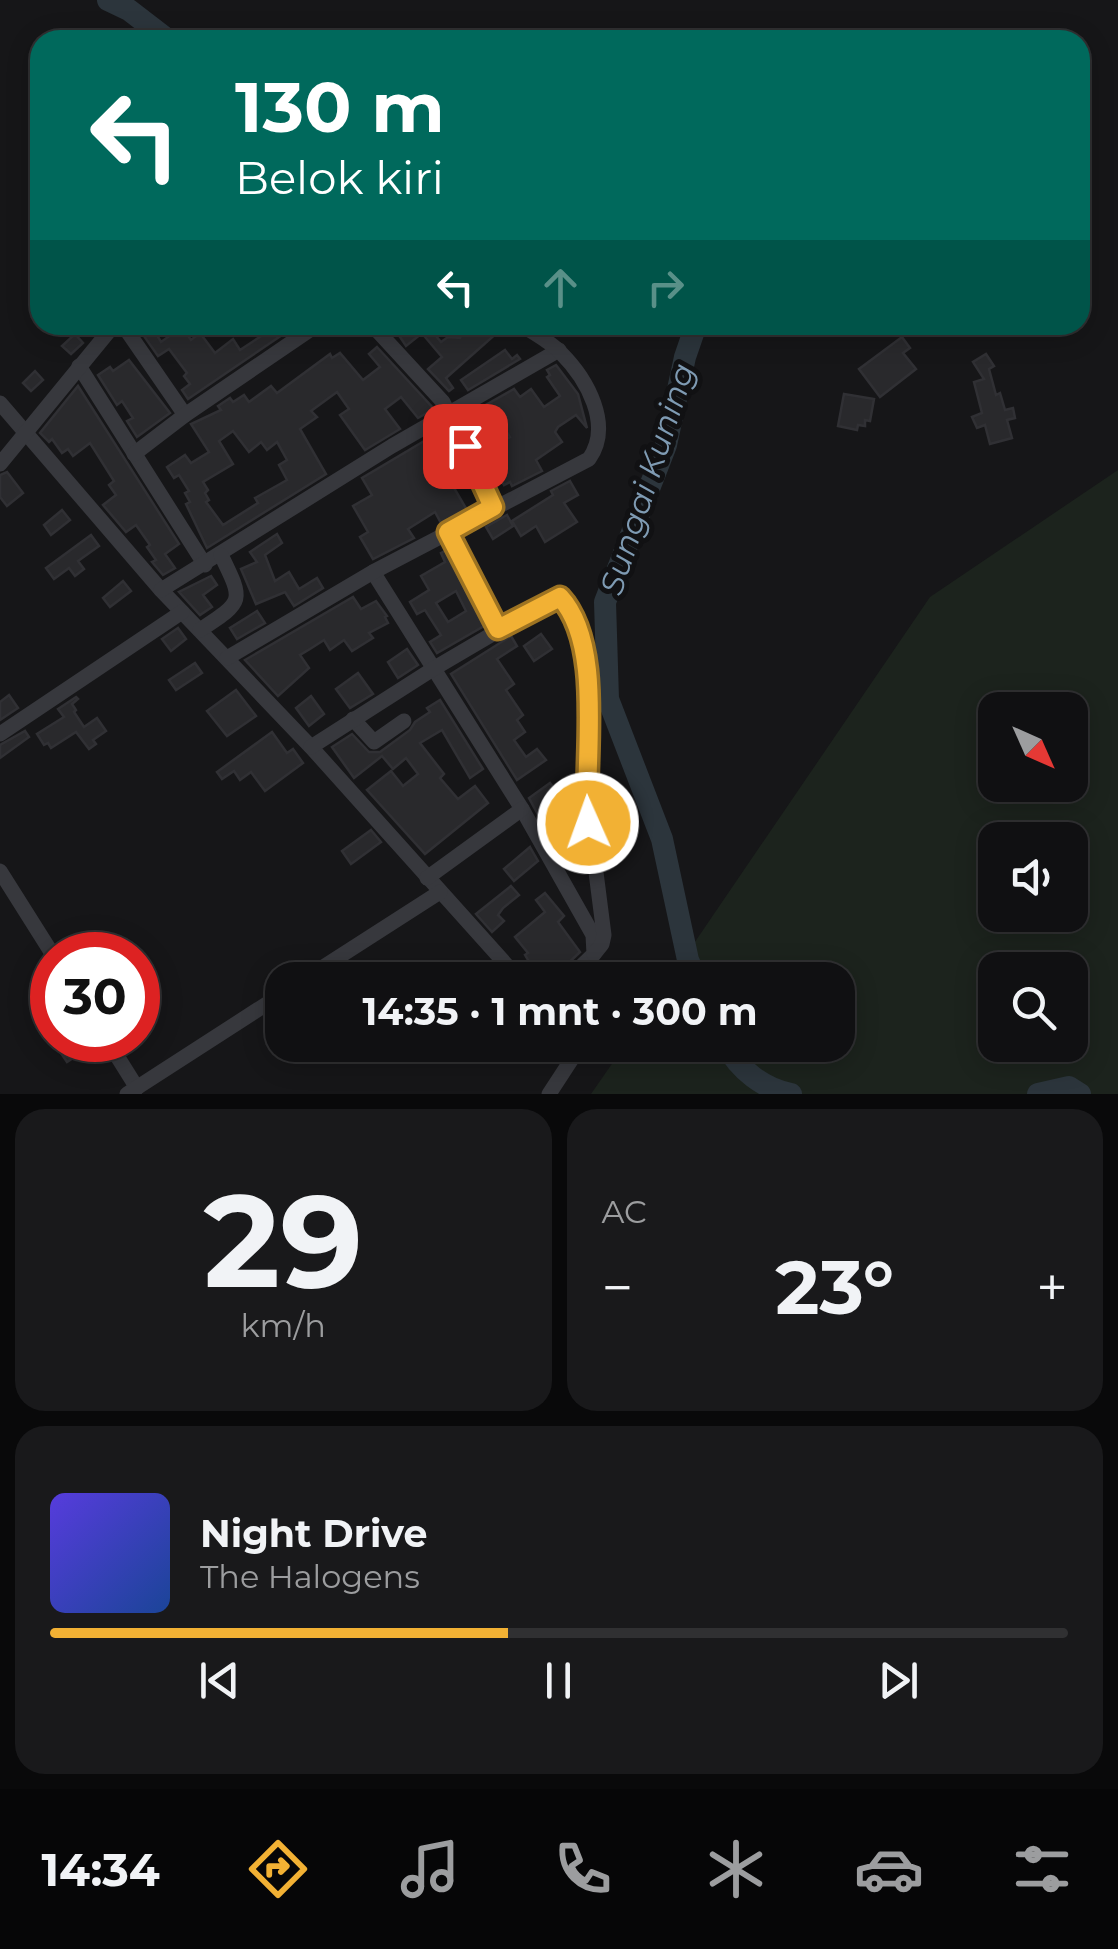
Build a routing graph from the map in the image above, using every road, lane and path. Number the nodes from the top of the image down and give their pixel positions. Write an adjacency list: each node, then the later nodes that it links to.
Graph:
1 (105, 335): 7 (street)
2 (129, 335): 9 (street)
3 (302, 335): 9 (street)
4 (381, 335): 10 (street)
5 (537, 335): 6 (street)
6 (559, 350): 10 (street); 14 (street)
7 (79, 366): 11 (street); 12 (street)
8 (0, 403): 11 (street)
9 (185, 415): 12 (street)
10 (450, 415): 14 (street); 16 (street)
11 (26, 436): 13 (street); 19 (street)
12 (134, 454): 17 (street)
13 (0, 464)
14 (493, 507): 15 (street)
15 (448, 532): 18 (street); 21 (street)
16 (221, 555): 17 (street); 22 (street)
17 (205, 565): 19 (street)
18 (373, 572): 23 (street); 24 (street)
19 (161, 590): 20 (street)
20 (182, 612): 22 (street); 27 (street)
21 (498, 629): 24 (street); 34 (street)
22 (200, 630): 23 (street)
23 (227, 658): 28 (street)
24 (432, 668): 25 (street); 29 (street)
25 (354, 719): 26 (street); 28 (street)
26 (404, 722)
27 (0, 734)
28 (311, 746): 31 (street)
29 (522, 809): 31 (street); 34 (street)
30 (0, 870): 33 (street)
31 (427, 878): 32 (street)
32 (440, 892): 35 (street); 36 (street)
33 (39, 932)
34 (594, 954): 37 (street)
35 (332, 962)
36 (504, 962)
37 (585, 962)
38 (265, 1005): 41 (street)
39 (118, 1062): 41 (street)
40 (569, 1062): 42 (street)
41 (132, 1091)
42 (549, 1094)

